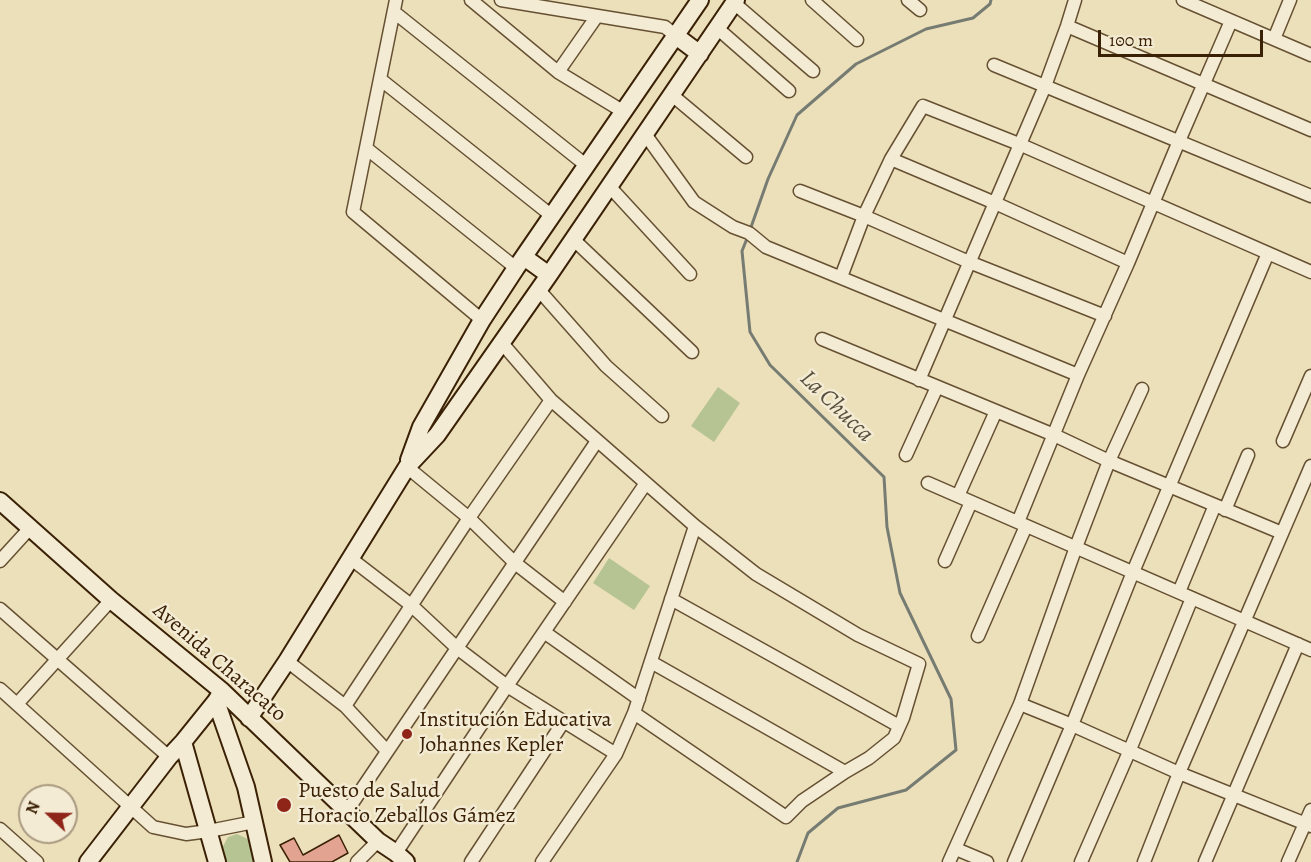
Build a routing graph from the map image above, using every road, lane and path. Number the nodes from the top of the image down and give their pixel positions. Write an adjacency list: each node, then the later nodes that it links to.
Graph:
1 (471, 0): 23 (street)
2 (501, 0): 12 (street)
3 (700, 0): 16 (street)
4 (812, 0): 18 (street)
5 (908, 0): 11 (street)
6 (1075, 0): 14 (street)
7 (1183, 0): 13 (street)
8 (1290, 0): 17 (street)
9 (735, 2): 15 (street); 22 (street)
10 (395, 6): 24 (street); 37 (street)
11 (920, 10)
12 (597, 16): 16 (street); 23 (street)
13 (1231, 21): 17 (street); 25 (street)
14 (1067, 26): 25 (street); 26 (street)
15 (717, 28): 19 (street); 27 (street)
16 (676, 36): 19 (street); 29 (street)
17 (1274, 39): 20 (street)
18 (857, 40)
19 (700, 54): 28 (street)
20 (1311, 55)
21 (994, 64): 26 (street)
22 (813, 71)
23 (558, 72): 29 (street)
24 (380, 80): 34 (street); 43 (street)
25 (1204, 84): 30 (street); 32 (street)
26 (1045, 86): 32 (street); 33 (street)
27 (789, 91)
28 (672, 95): 31 (street); 35 (street)
29 (624, 112): 37 (street)
30 (1311, 130)
31 (645, 134): 38 (street); 53 (street)
32 (1179, 141): 40 (street); 42 (street)
33 (1019, 144): 36 (street); 41 (street); 42 (street)
34 (366, 148): 47 (street); 56 (street)
35 (746, 157)
36 (891, 159): 41 (street); 44 (street)
37 (587, 166): 43 (street)
38 (609, 186): 45 (street); 51 (street)
39 (800, 191): 44 (street)
40 (1311, 196)
41 (994, 203): 48 (street); 49 (street)
42 (1153, 203): 46 (street); 49 (street)
43 (552, 216): 47 (street)
44 (864, 216): 48 (street); 53 (street)
45 (573, 239): 52 (street); 60 (street)
46 (1268, 254): 50 (street); 79 (street)
47 (520, 262): 52 (street); 56 (street)
48 (969, 262): 55 (street); 57 (street)
49 (1128, 263): 55 (street)
50 (1310, 268)
51 (690, 274)
52 (549, 275): 54 (street)
53 (841, 277): 57 (street)
54 (538, 289): 59 (street); 68 (street)
55 (1105, 316): 61 (street)
56 (482, 320): 76 (street)
57 (945, 321): 61 (street); 63 (street)
58 (822, 339): 63 (street)
59 (501, 342): 66 (street); 76 (street)
60 (692, 352)
61 (1078, 375): 69 (street)
62 (1311, 376): 71 (street)
63 (920, 380): 64 (street)
64 (937, 387): 67 (street); 72 (street)
65 (1142, 388): 74 (street)
66 (550, 400): 70 (street); 84 (street)
67 (996, 411): 69 (street); 80 (street)
68 (662, 416)
69 (1054, 435): 74 (street); 85 (street)
70 (597, 441): 77 (street); 93 (street)
71 (1283, 441)
72 (906, 455)
73 (1248, 455): 83 (street)
74 (1109, 461): 79 (street); 89 (street)
75 (1311, 466): 88 (street)
76 (407, 467): 84 (street); 90 (street)
77 (646, 483): 86 (street); 99 (street)
78 (928, 483): 80 (street)
79 (1169, 486): 83 (street); 94 (street)
80 (958, 496): 82 (street)
81 (0, 501): 87 (street, Avenida Characato)
82 (971, 502): 85 (street); 92 (street)
83 (1220, 507): 88 (street); 95 (street)
84 (469, 518): 93 (street); 100 (street)
85 (1022, 524): 89 (street); 104 (street)
86 (695, 526): 97 (street); 122 (street)
87 (30, 528): 91 (street); 98 (street, Avenida Characato)
88 (1282, 533): 102 (street)
89 (1076, 547): 94 (street); 116 (street)
90 (350, 558): 100 (street); 109 (street)
91 (0, 561)
92 (945, 561)
93 (514, 563): 99 (street); 106 (street)
94 (1133, 572): 95 (street); 121 (street)
95 (1179, 592): 96 (street)
96 (1191, 598): 102 (street); 125 (street)
97 (671, 599): 110 (street); 122 (street)
98 (111, 600): 108 (street); 113 (street, Avenida Characato)
99 (565, 602): 103 (street)
100 (411, 605): 106 (street); 117 (street)
101 (0, 609): 108 (street)
102 (1244, 621): 105 (street); 129 (street)
103 (544, 632): 111 (street); 114 (street)
104 (978, 636)
105 (1298, 644): 107 (street); 130 (street)
106 (457, 648): 111 (street); 124 (street)
107 (1311, 650)
108 (57, 659): 115 (street); 127 (street)
109 (286, 661): 117 (street); 119 (street)
110 (651, 662): 114 (street); 128 (street)
111 (507, 686): 120 (street); 140 (street)
112 (0, 689): 115 (street)
113 (219, 696): 119 (street, Avenida Characato); 123 (street); 134 (street)
114 (639, 699): 118 (street)
115 (17, 704): 131 (street)
116 (1020, 704): 121 (street); 139 (street)
117 (345, 706): 124 (street)
118 (634, 714): 126 (street); 128 (street)
119 (249, 718): 133 (street, Avenida Characato)
120 (564, 721): 126 (street); 146 (street)
121 (1072, 725): 125 (street); 150 (street)
122 (899, 726): 128 (street)
123 (183, 742): 127 (street); 137 (street)
124 (387, 751): 133 (street)
125 (1129, 752): 129 (street); 151 (street)
126 (616, 754): 147 (street)
127 (169, 757): 131 (street)
128 (844, 771)
129 (1179, 773): 130 (street); 152 (street)
130 (1233, 795): 135 (street); 153 (street)
131 (130, 807): 137 (street); 142 (street)
132 (1311, 810): 135 (street)
133 (347, 811): 138 (street, Avenida Characato)
134 (254, 822): 137 (street); 144 (street)
135 (1308, 825): 154 (street)
136 (0, 829): 141 (street)
137 (209, 831): 143 (street)
138 (378, 841): 140 (street, Avenida Characato); 145 (street)
139 (956, 849): 148 (street); 149 (street)
140 (401, 857)
141 (37, 862)
142 (87, 862)
143 (217, 862)
144 (263, 862)
145 (357, 862)
146 (471, 862)
147 (542, 862)
148 (949, 862)
149 (987, 862)
150 (1014, 862)
151 (1081, 862)
152 (1144, 862)
153 (1205, 862)
154 (1288, 862)

